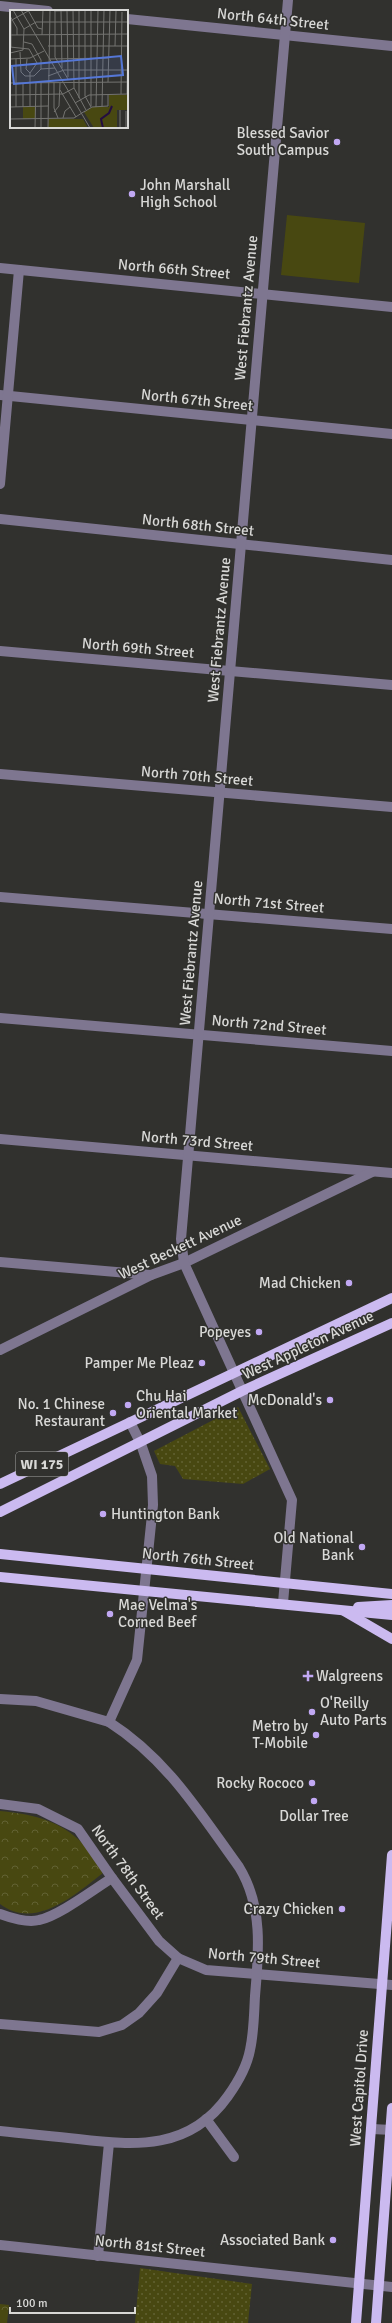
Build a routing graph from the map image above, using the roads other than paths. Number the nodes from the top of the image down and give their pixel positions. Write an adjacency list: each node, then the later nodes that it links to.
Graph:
1 (288, 0): 5 (street, West Fiebrantz Avenue)
2 (0, 6): 3 (street)
3 (42, 7)
4 (128, 19): 5 (street, North 64th Street)
5 (285, 35): 6 (street, North 64th Street); 9 (street, West Fiebrantz Avenue)
6 (392, 46)
7 (0, 268): 8 (street, North 66th Street)
8 (19, 270): 9 (street, North 66th Street); 11 (street)
9 (262, 292): 10 (street, North 66th Street); 12 (street, West Fiebrantz Avenue)
10 (392, 307)
11 (4, 395): 12 (street, North 67th Street); 14 (street)
12 (251, 420): 13 (street, North 67th Street); 16 (street, West Fiebrantz Avenue)
13 (392, 434)
14 (0, 484)
15 (0, 520): 16 (street, North 68th Street)
16 (241, 545): 17 (street, North 68th Street); 19 (street, West Fiebrantz Avenue)
17 (392, 560)
18 (0, 651): 19 (street, North 69th Street)
19 (230, 671): 20 (street, North 69th Street); 22 (street, West Fiebrantz Avenue)
20 (392, 685)
21 (0, 774): 22 (street, North 70th Street)
22 (220, 793): 23 (street, North 70th Street); 25 (street, West Fiebrantz Avenue)
23 (392, 807)
24 (0, 896): 25 (street, North 71st Street)
25 (210, 913): 26 (street, North 71st Street); 28 (street, West Fiebrantz Avenue)
26 (392, 929)
27 (0, 1018): 28 (street, North 72nd Street)
28 (199, 1034): 29 (street, North 72nd Street); 31 (street, West Fiebrantz Avenue)
29 (392, 1050)
30 (0, 1139): 31 (street, North 73rd Street)
31 (188, 1155): 32 (street, North 73rd Street); 35 (street, West Fiebrantz Avenue)
32 (372, 1172): 33 (street, North 73rd Street); 35 (street, West Beckett Avenue)
33 (392, 1173)
34 (0, 1262): 36 (street)
35 (184, 1263): 36 (street, West Beckett Avenue); 40 (street, West Fiebrantz Avenue)
36 (151, 1275): 39 (street, West Beckett Avenue)
37 (392, 1298): 40 (main road, West Appleton Avenue / WI 175)
38 (390, 1323): 41 (main road, West Appleton Avenue / WI 175)
39 (0, 1350)
40 (233, 1373): 41 (street, West Fiebrantz Avenue); 42 (main road, West Appleton Avenue / WI 175)
41 (242, 1391): 43 (main road, West Appleton Avenue / WI 175); 49 (street, West Fiebrantz Avenue)
42 (130, 1422): 43 (street); 44 (main road, West Appleton Avenue / WI 175)
43 (141, 1444): 45 (main road, West Appleton Avenue / WI 175); 47 (street)
44 (0, 1484)
45 (0, 1512)
46 (0, 1554): 47 (main road, North 76th Street)
47 (146, 1568): 49 (main road, North 76th Street); 50 (street)
48 (0, 1577): 50 (main road)
49 (285, 1583): 51 (main road, North 76th Street); 52 (street, West Fiebrantz Avenue)
50 (144, 1589): 52 (main road); 58 (street)
51 (392, 1594)
52 (283, 1603): 54 (main road)
53 (392, 1605): 54 (main road)
54 (345, 1610): 55 (main road); 56 (main road)
55 (392, 1615)
56 (392, 1639)
57 (0, 1699): 58 (street)
58 (108, 1722): 65 (street)
59 (0, 1804): 62 (street, North 78th Street)
60 (392, 1855): 61 (main road, West Capitol Drive)
61 (392, 1862): 66 (main road, West Capitol Drive)
62 (112, 1878): 63 (street); 64 (street, North 78th Street)
63 (0, 1914)
64 (178, 1958): 65 (street, North 79th Street); 67 (street)
65 (257, 1975): 66 (street, North 79th Street); 69 (street)
66 (387, 1984): 70 (main road, West Capitol Drive)
67 (0, 2024)
68 (392, 2108): 71 (main road)
69 (206, 2119): 73 (street); 74 (street)
70 (372, 2129): 71 (street); 77 (main road, West Capitol Drive)
71 (391, 2130): 78 (main road)
72 (0, 2131): 73 (street)
73 (109, 2143): 76 (street)
74 (234, 2157)
75 (0, 2245): 76 (street, North 81st Street)
76 (98, 2256): 77 (street, North 81st Street)
77 (359, 2284): 78 (street, North 81st Street); 80 (main road, West Capitol Drive)
78 (379, 2286): 79 (street, North 81st Street); 81 (main road)
79 (392, 2287)
80 (356, 2323)
81 (376, 2323)

